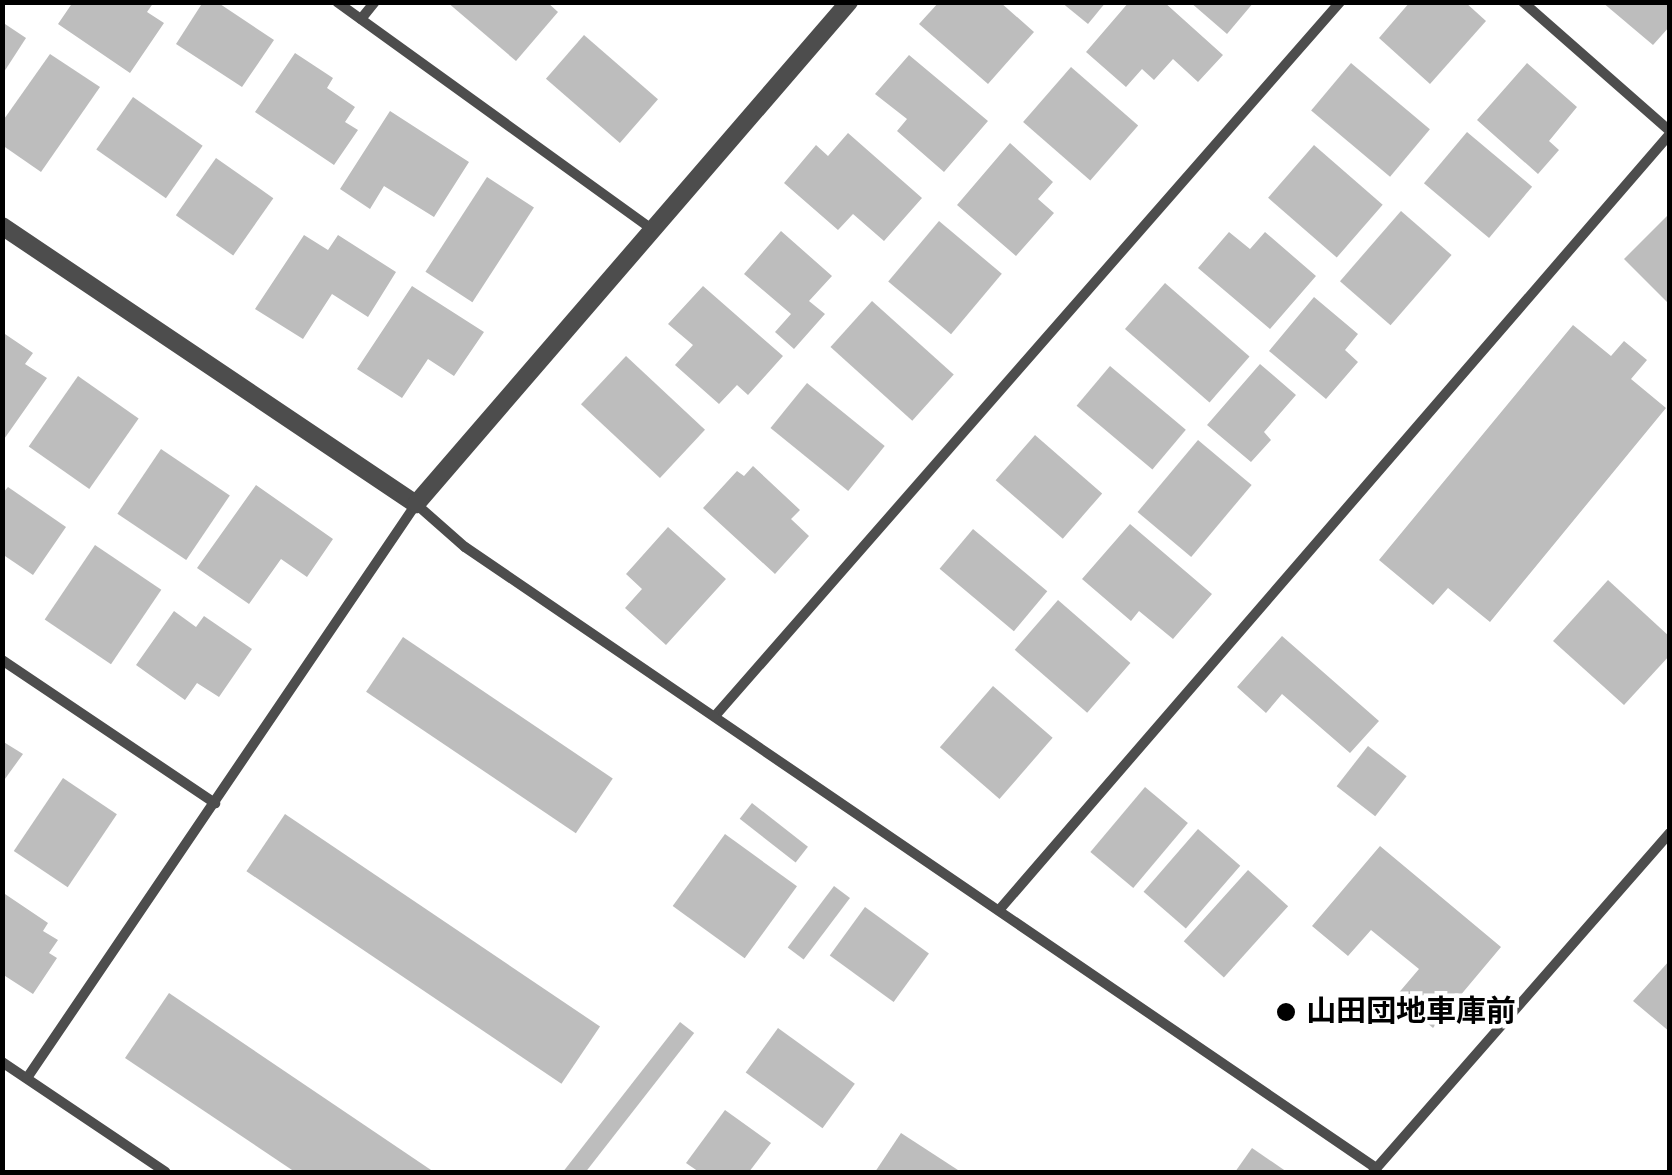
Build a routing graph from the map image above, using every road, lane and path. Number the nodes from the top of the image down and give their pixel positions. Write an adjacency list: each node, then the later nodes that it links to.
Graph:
1 (337, 2): 6 (street)
2 (375, 2): 6 (street)
3 (848, 2): 9 (street)
4 (1340, 2): 12 (street)
5 (1523, 2): 7 (street)
6 (362, 19): 9 (street)
7 (1670, 133): 15 (street)
8 (2, 226): 10 (street)
9 (652, 229): 10 (street)
10 (416, 504): 12 (street); 13 (street)
11 (2, 660): 13 (street)
12 (716, 716): 15 (street)
13 (215, 802): 17 (street)
14 (1670, 833): 18 (street)
15 (1000, 909): 18 (street)
16 (2, 1062): 17 (street)
17 (27, 1078): 19 (street)
18 (1374, 1170)
19 (166, 1172)

